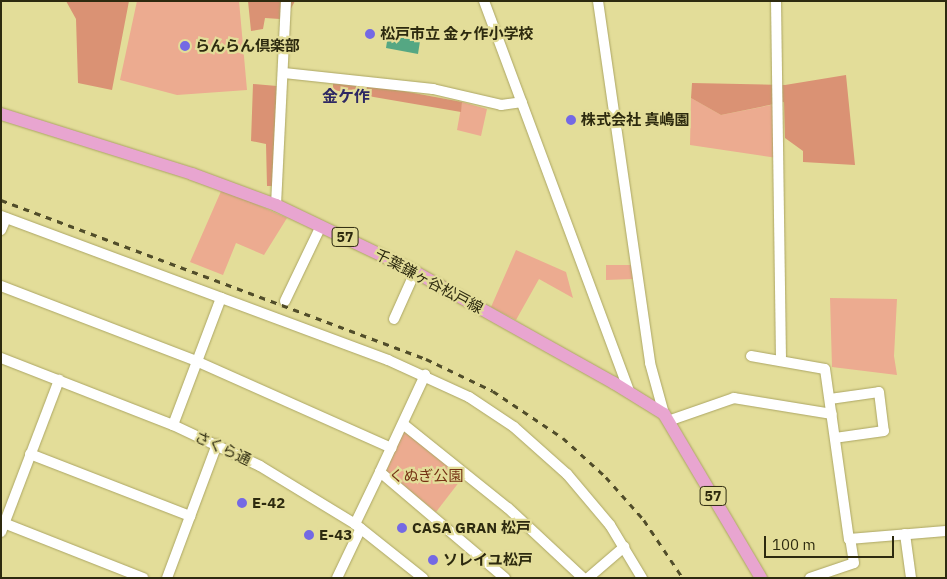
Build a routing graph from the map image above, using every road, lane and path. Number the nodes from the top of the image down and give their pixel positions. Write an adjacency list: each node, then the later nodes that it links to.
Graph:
1 (286, 1): 5 (street)
2 (484, 1): 6 (street)
3 (598, 1): 26 (street)
4 (776, 1): 20 (street)
5 (284, 73): 6 (street); 8 (street)
6 (522, 102): 23 (street)
7 (1, 114): 8 (main road, 千葉鎌ヶ谷松戸線 / 57)
8 (276, 205): 10 (main road, 千葉鎌ヶ谷松戸線 / 57)
9 (4, 217): 11 (street); 14 (street)
10 (321, 226): 12 (main road, 千葉鎌ヶ谷松戸線 / 57); 15 (street)
11 (1, 230)
12 (415, 272): 16 (street); 23 (main road, 千葉鎌ヶ谷松戸線 / 57)
13 (1, 286): 19 (street)
14 (221, 298): 19 (street); 21 (street)
15 (285, 301)
16 (394, 319)
17 (751, 356): 20 (street)
18 (1, 358): 22 (street, さくら通)
19 (196, 360): 28 (street); 31 (street)
20 (781, 361): 24 (street)
21 (425, 375): 27 (street); 40 (street)
22 (59, 380): 28 (street, さくら通); 32 (street)
23 (630, 393): 26 (main road, 千葉鎌ヶ谷松戸線 / 57)
24 (830, 399): 25 (street); 29 (street)
25 (832, 414): 26 (street); 29 (street)
26 (666, 418): 49 (main road, 千葉鎌ヶ谷松戸線 / 57)
27 (403, 424): 31 (street); 46 (street)
28 (173, 425): 30 (street, さくら通)
29 (835, 438): 39 (street)
30 (217, 444): 34 (street); 36 (street, さくら通)
31 (391, 448): 33 (street)
32 (30, 454): 34 (street); 35 (street)
33 (380, 472): 36 (street); 45 (street)
34 (190, 516): 42 (street)
35 (2, 526): 41 (street)
36 (358, 526): 43 (street); 44 (street, さくら通)
37 (946, 531): 38 (street)
38 (905, 534): 39 (street); 51 (street)
39 (849, 539): 50 (street)
40 (624, 547): 47 (street); 48 (street)
41 (144, 578)
42 (167, 578)
43 (337, 578)
44 (423, 578)
45 (505, 578)
46 (583, 578)
47 (588, 578)
48 (642, 578)
49 (761, 578)
50 (810, 578)
51 (911, 578)

